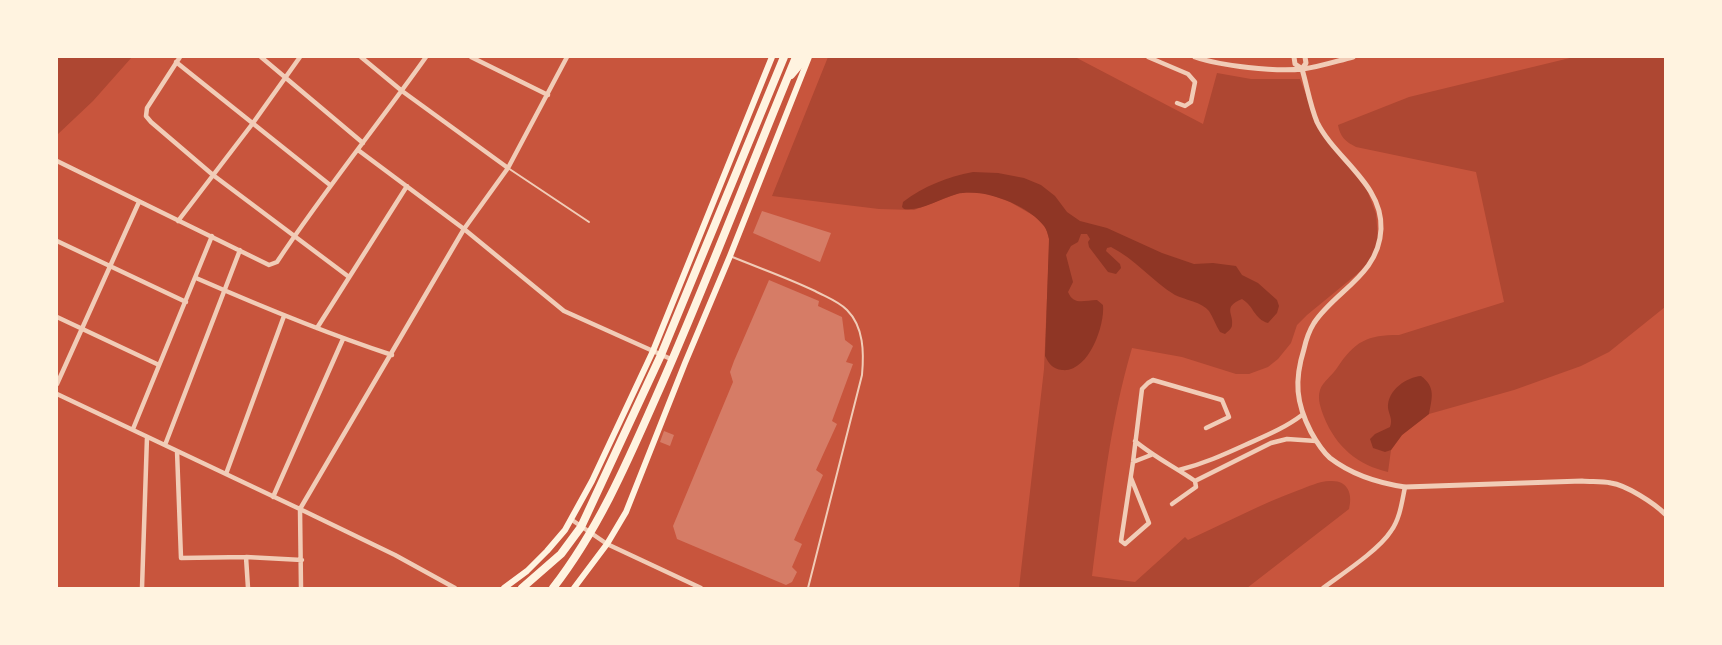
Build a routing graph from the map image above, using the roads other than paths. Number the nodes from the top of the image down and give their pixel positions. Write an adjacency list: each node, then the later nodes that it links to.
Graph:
1 (180, 57): 17 (street)
2 (261, 57): 19 (street)
3 (300, 57): 19 (street)
4 (361, 57): 21 (street)
5 (426, 57): 21 (street)
6 (471, 57): 22 (street)
7 (567, 57): 22 (street)
8 (772, 57): 51 (main road)
9 (784, 57): 53 (highway)
10 (796, 57): 20 (highway)
11 (807, 57): 20 (highway); 40 (main road)
12 (1148, 57): 23 (street)
13 (1195, 57): 18 (street)
14 (1294, 57): 18 (street)
15 (1305, 57): 18 (street)
16 (1353, 57): 18 (street)
17 (176, 63): 24 (street); 29 (street)
18 (1302, 69): 58 (street)
19 (285, 78): 24 (street); 25 (street)
20 (786, 80): 54 (highway)
21 (402, 91): 25 (street); 28 (street)
22 (548, 95): 28 (street)
23 (1177, 104)
24 (253, 123): 29 (street); 30 (street)
25 (363, 143): 26 (street)
26 (358, 150): 30 (street); 31 (street)
27 (58, 161): 32 (street)
28 (508, 168): 34 (lane); 35 (street)
29 (213, 175): 33 (street); 37 (street)
30 (330, 185): 37 (street)
31 (407, 186): 35 (street); 42 (street)
32 (139, 202): 33 (street); 41 (street)
33 (178, 220): 36 (street)
34 (589, 222)
35 (464, 229): 51 (street); 52 (street)
36 (212, 236): 39 (street); 43 (street)
37 (294, 237): 39 (street); 42 (street)
38 (57, 242): 41 (street)
39 (240, 250): 44 (street)
40 (730, 256): 84 (main road); 96 (lane)
41 (110, 267): 45 (street); 49 (street)
42 (349, 277): 48 (street)
43 (196, 278): 44 (street); 45 (street)
44 (224, 290): 46 (street); 66 (street)
45 (186, 302): 55 (street)
46 (284, 316): 48 (street); 72 (street)
47 (57, 317): 49 (street)
48 (317, 328): 50 (street)
49 (82, 329): 55 (street); 56 (street)
50 (343, 339): 52 (street); 77 (street)
51 (653, 351): 53 (street); 81 (main road)
52 (392, 355): 79 (street)
53 (662, 355): 54 (street); 82 (highway)
54 (673, 360): 83 (highway)
55 (159, 365): 61 (street)
56 (57, 384)
57 (57, 394): 61 (street)
58 (1302, 415): 60 (street); 65 (street)
59 (1206, 428): 64 (street)
60 (1282, 428): 63 (street); 70 (street)
61 (133, 429): 62 (street)
62 (147, 436): 66 (street); 87 (street)
63 (1287, 439): 65 (street); 73 (street)
64 (1135, 441): 68 (street); 69 (street)
65 (1316, 441): 76 (street)
66 (165, 445): 67 (street)
67 (177, 451): 72 (street); 85 (street)
68 (1151, 455): 69 (street); 71 (street)
69 (1133, 462): 74 (street)
70 (1201, 465): 71 (street); 73 (street)
71 (1179, 470): 75 (street)
72 (226, 474): 77 (street)
73 (1205, 476): 75 (street)
74 (1131, 478): 74 (street)
75 (1195, 481): 78 (street)
76 (1405, 487): 80 (street); 97 (street)
77 (273, 496): 79 (street)
78 (1172, 504)
79 (300, 509): 86 (street); 90 (street)
80 (1665, 514)
81 (572, 520): 82 (street); 91 (main road)
82 (581, 526): 83 (street); 92 (highway)
83 (591, 533): 84 (street); 93 (highway)
84 (607, 544): 94 (main road); 95 (street)
85 (246, 557): 86 (street); 88 (street)
86 (302, 560): 89 (street)
87 (142, 588)
88 (248, 588)
89 (301, 588)
90 (454, 588)
91 (504, 588)
92 (522, 588)
93 (554, 588)
94 (574, 588)
95 (701, 588)
96 (808, 588)
97 (1323, 588)

